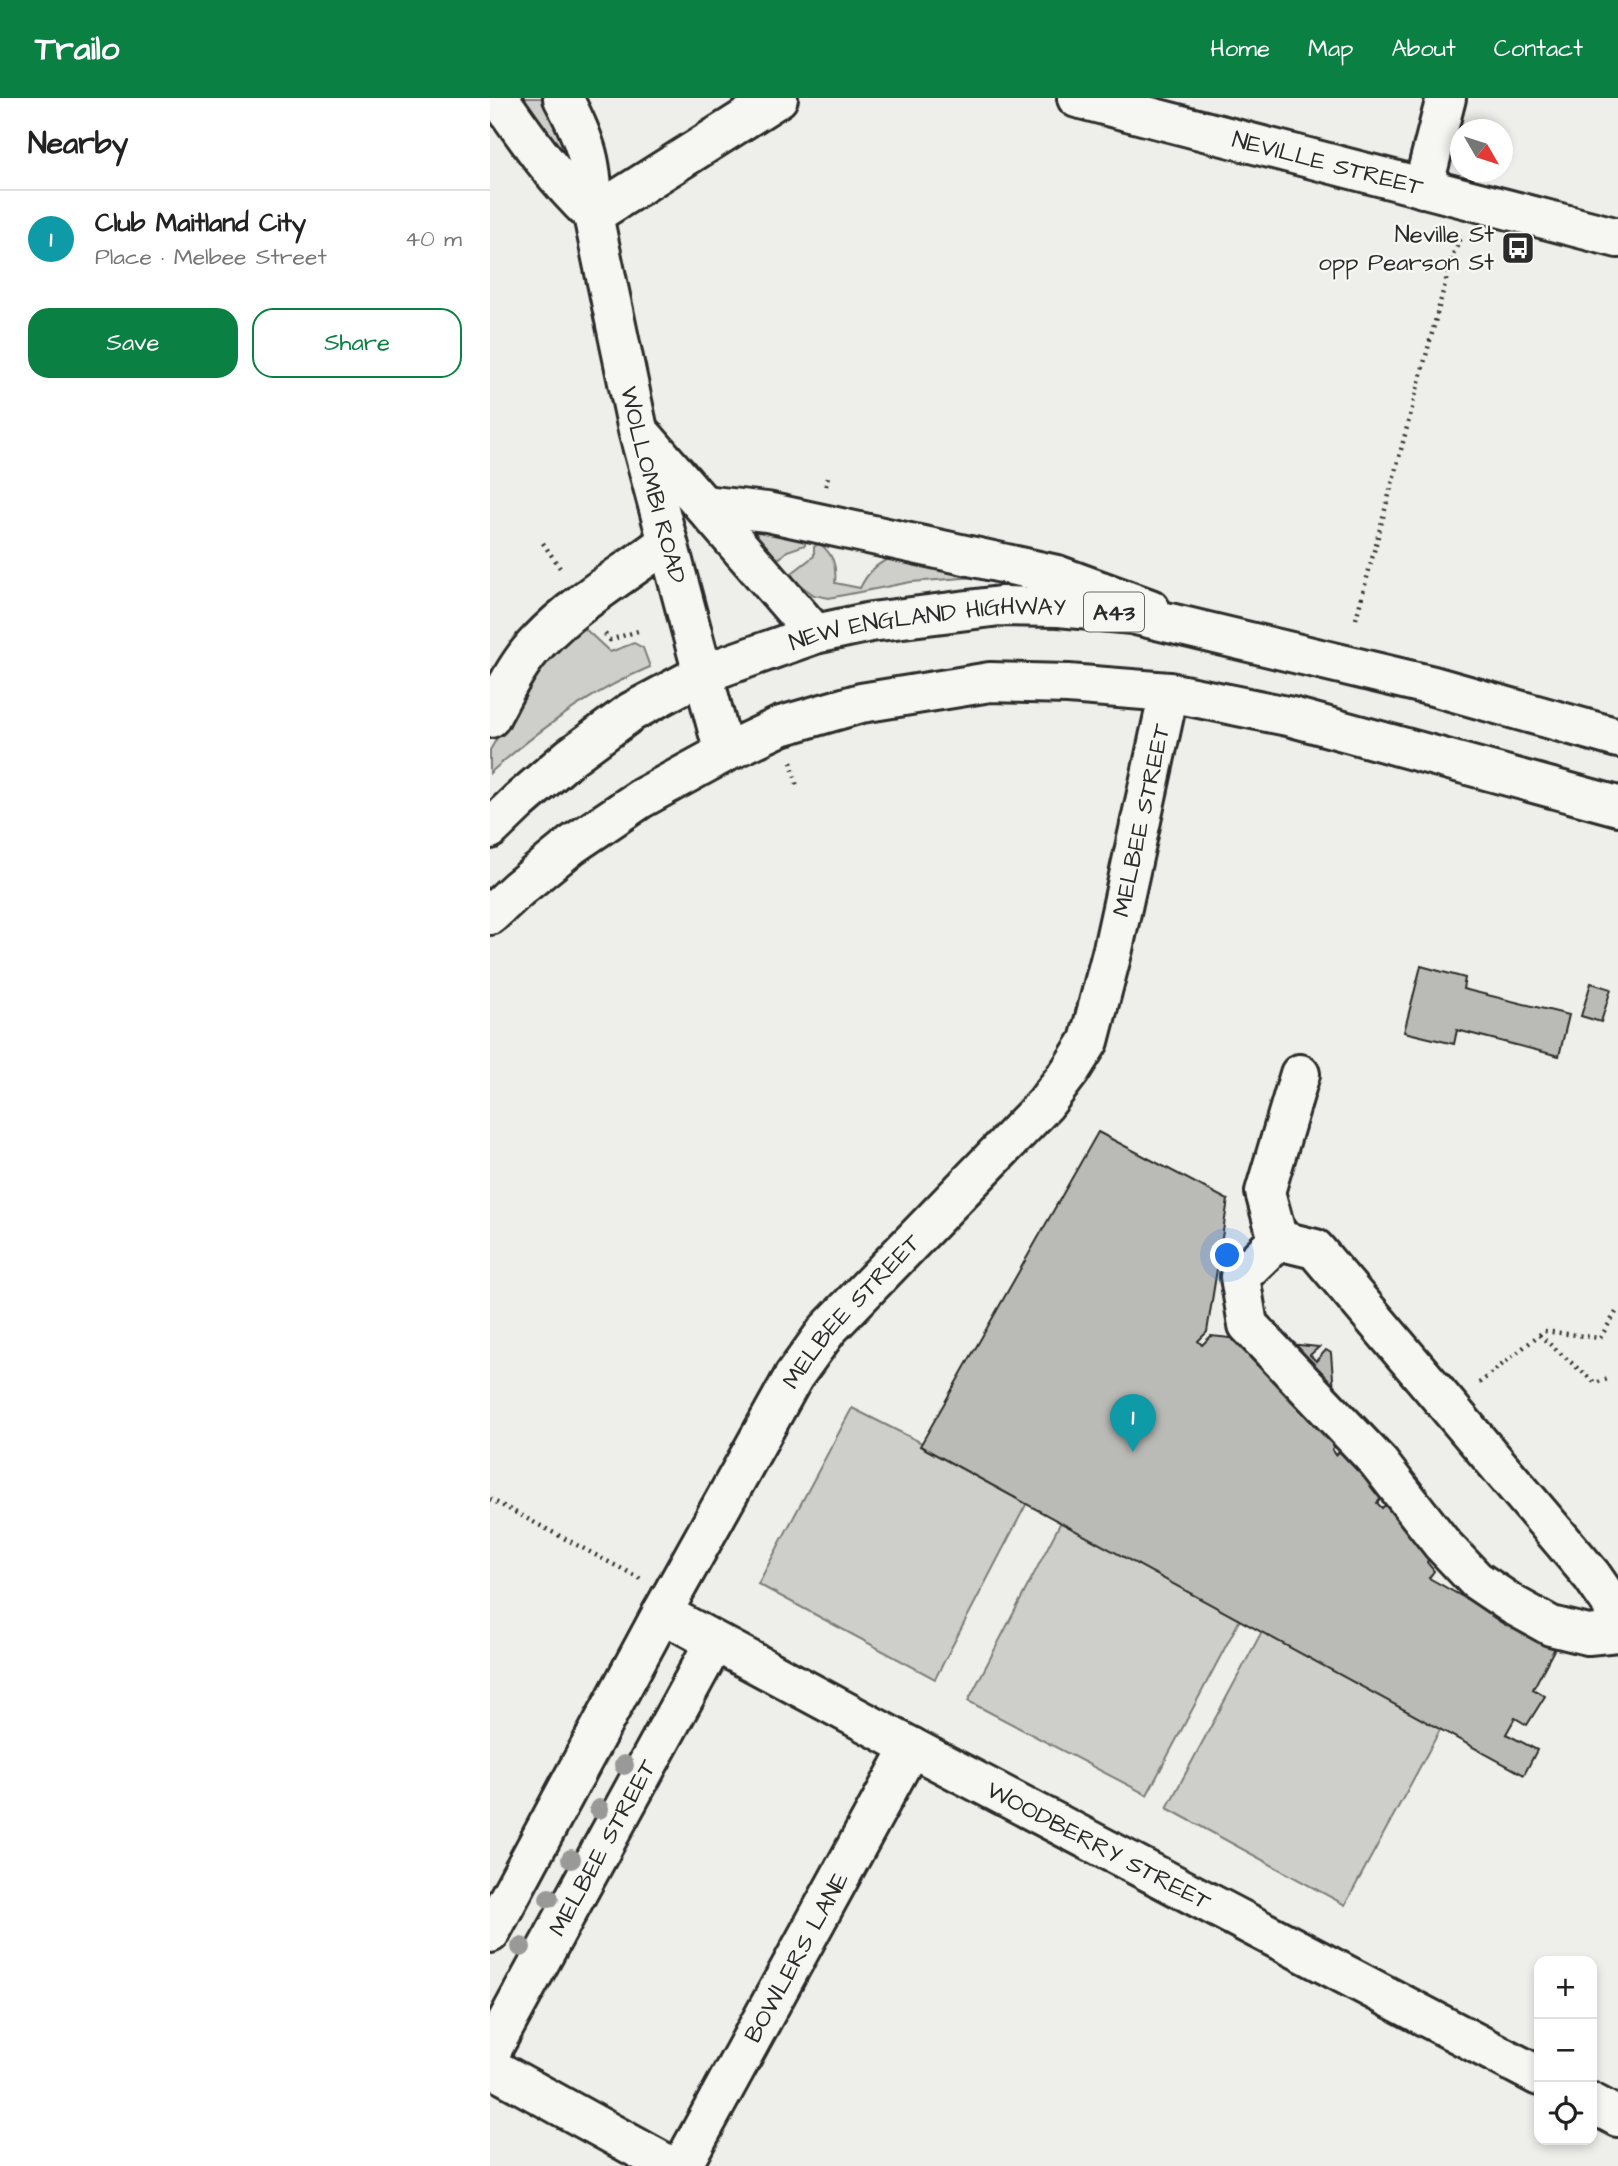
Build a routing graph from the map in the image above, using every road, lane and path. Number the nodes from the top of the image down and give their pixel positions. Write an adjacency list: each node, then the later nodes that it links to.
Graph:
1 (499, 98): 7 (main road)
2 (563, 98): 7 (main road, WOLLOMBI ROAD)
3 (778, 98): 7 (main road)
4 (1077, 98): 6 (main road, NEVILLE STREET)
5 (1446, 98): 6 (main road)
6 (1423, 188): 9 (main road, NEVILLE STREET)
7 (593, 215): 10 (main road, WOLLOMBI ROAD)
8 (1465, 231): 15 (path)
9 (1618, 238)
10 (638, 430): 11 (main road); 12 (main road, WOLLOMBI ROAD)
11 (703, 505): 16 (main road); 19 (main road)
12 (667, 542): 20 (main road, WOLLOMBI ROAD); 22 (main road)
13 (543, 543): 14 (path)
14 (562, 572)
15 (1356, 619)
16 (1202, 629): 19 (main road, NEW ENGLAND HIGHWAY / A43); 23 (main road, NEW ENGLAND HIGHWAY / A43)
17 (602, 630): 18 (path)
18 (641, 630)
19 (815, 634): 20 (main road, NEW ENGLAND HIGHWAY / A43)
20 (702, 674): 24 (main road, WOLLOMBI ROAD); 28 (main road, NEW ENGLAND HIGHWAY / A43)
21 (1168, 692): 24 (main road); 27 (main road); 37 (main road, MELBEE STREET)
22 (490, 718)
23 (1618, 738)
24 (724, 753): 29 (main road)
25 (789, 757): 26 (path)
26 (797, 788)
27 (1618, 806)
28 (490, 829)
29 (490, 915)
30 (1300, 1074): 31 (main road)
31 (1278, 1240): 38 (main road); 39 (main road)
32 (1618, 1309): 33 (path)
33 (1539, 1335): 34 (path); 35 (path)
34 (1611, 1378)
35 (1483, 1380)
36 (490, 1499): 37 (path)
37 (662, 1613): 40 (main road, WOODBERRY STREET); 42 (main road, MELBEE STREET)
38 (1618, 1619)
39 (1618, 1632)
40 (714, 1643): 41 (main road, WOODBERRY STREET); 43 (main road, MELBEE STREET)
41 (911, 1747): 45 (main road, WOODBERRY STREET); 49 (main road, BOWLERS LANE)
42 (490, 1933)
43 (490, 2053)
44 (490, 2067): 48 (main road)
45 (1534, 2073)
46 (1597, 2106): 47 (main road)
47 (1618, 2117)
48 (670, 2166)
49 (682, 2166)

